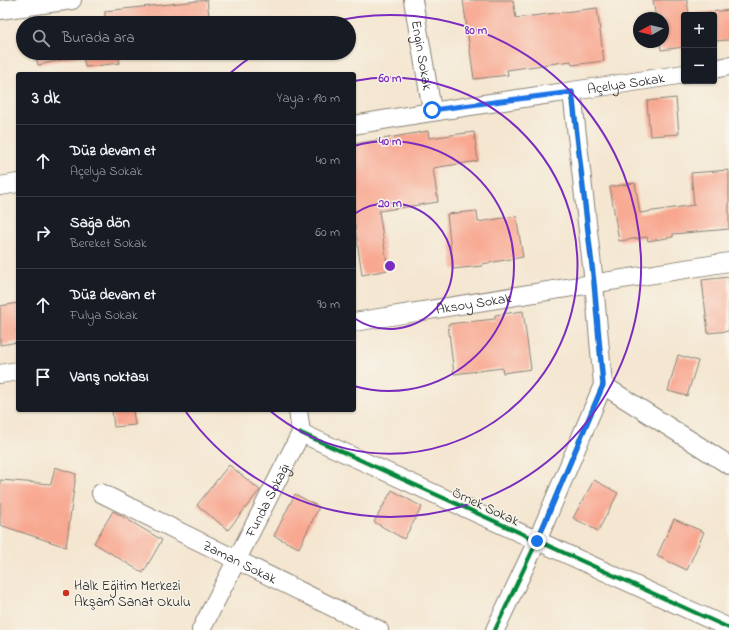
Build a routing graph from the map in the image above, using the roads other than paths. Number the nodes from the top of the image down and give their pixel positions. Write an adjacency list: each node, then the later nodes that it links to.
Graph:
1 (72, 0): 3 (street)
2 (414, 0): 9 (street, Engin Sokak)
3 (22, 3): 4 (street)
4 (0, 10)
5 (729, 66): 6 (street)
6 (717, 68)
7 (681, 74): 8 (street, Açelya Sokak)
8 (572, 92): 9 (street, Açelya Sokak); 14 (street)
9 (432, 110): 10 (street, Açelya Sokak)
10 (356, 125)
11 (16, 183): 12 (street)
12 (0, 186)
13 (729, 262): 14 (street, Aksoy Sokak)
14 (594, 283): 15 (street, Aksoy Sokak); 18 (street)
15 (356, 322)
16 (16, 371): 17 (street)
17 (0, 374)
18 (603, 385): 21 (street); 23 (street)
19 (298, 412): 20 (street)
20 (300, 433): 23 (street, Örnek Sokak); 24 (street, Funda Sokağı)
21 (729, 465)
22 (101, 493): 24 (street, Zaman Sokak)
23 (537, 541): 25 (street, Örnek Sokak); 28 (street)
24 (237, 559): 26 (street, Funda Sokağı); 27 (street, Zaman Sokak)
25 (729, 628)
26 (201, 630)
27 (379, 630)
28 (495, 630)

